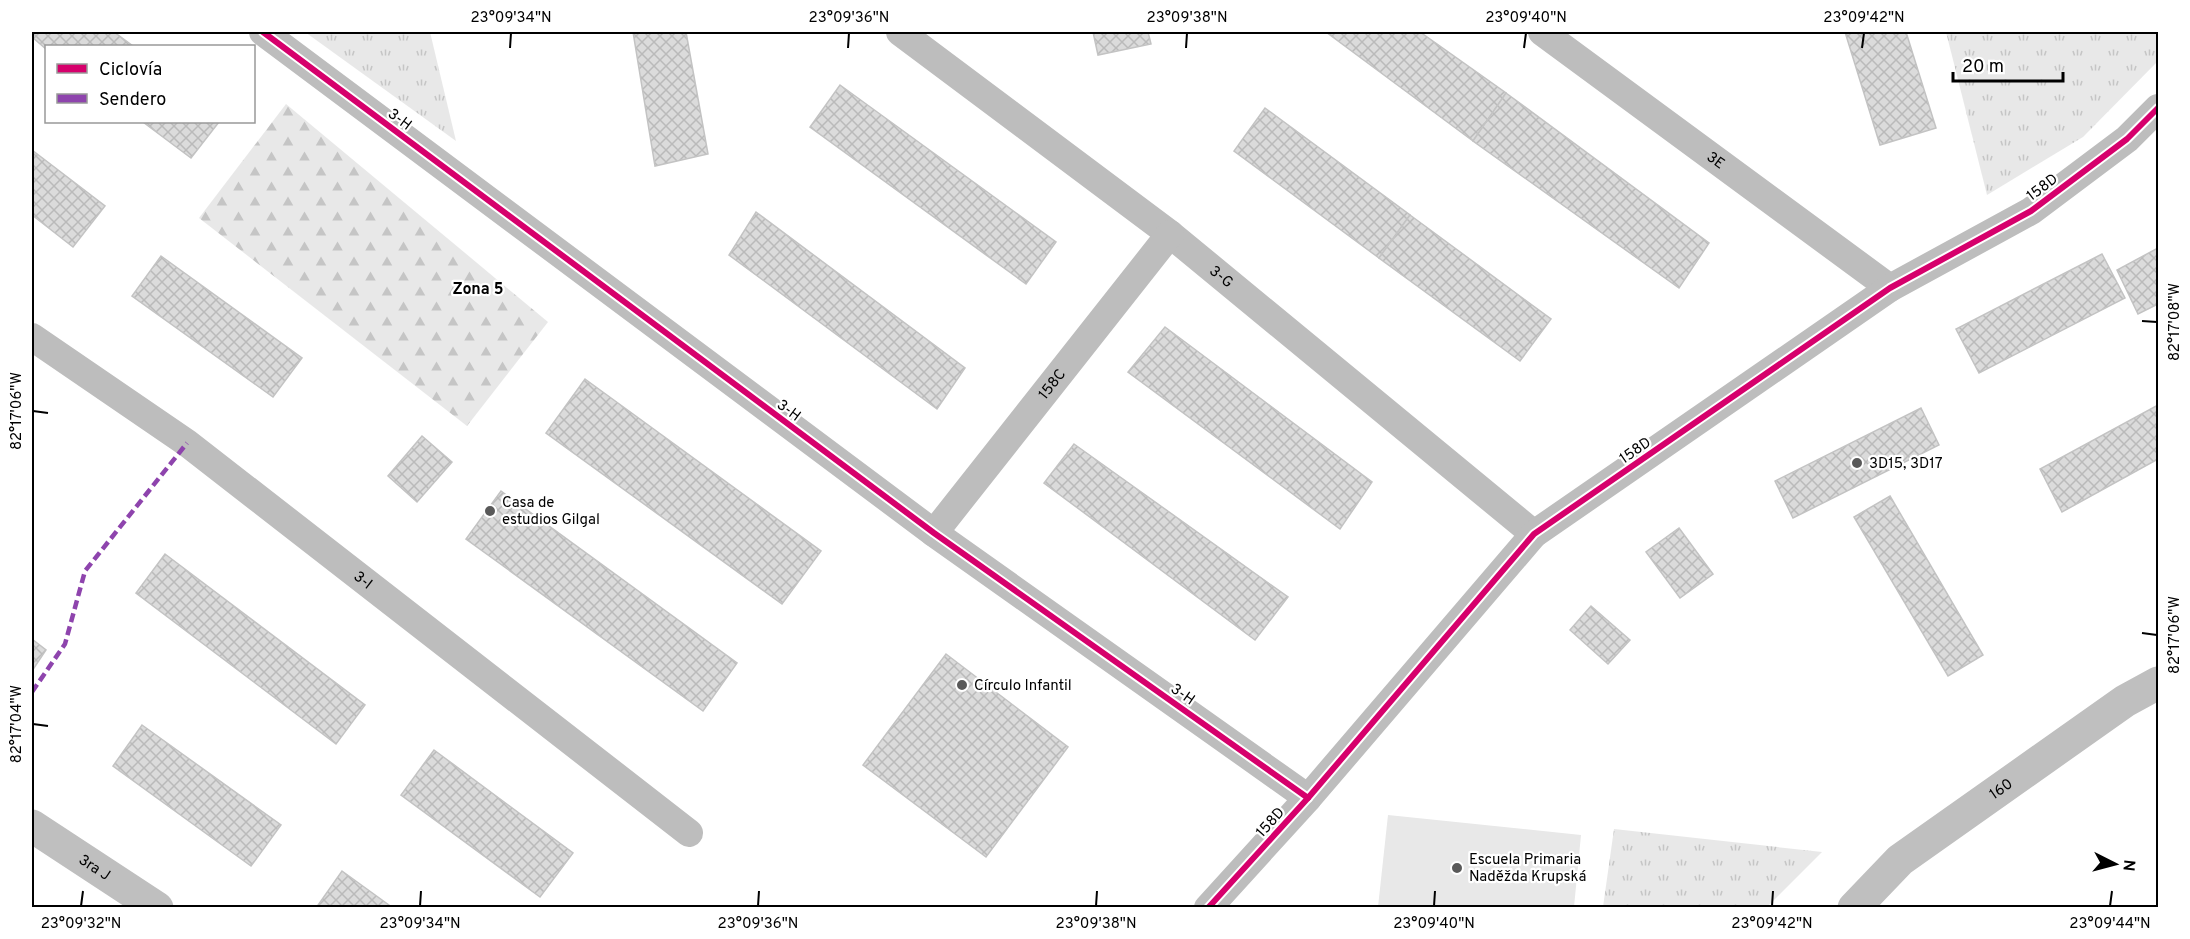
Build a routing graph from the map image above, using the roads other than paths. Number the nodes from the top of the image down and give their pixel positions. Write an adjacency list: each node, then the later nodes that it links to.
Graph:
1 (263, 32): 8 (street, 3-H)
2 (900, 32): 5 (street, 3-G)
3 (1542, 32): 6 (street, 3E)
4 (2158, 108): 6 (street, 158D)
5 (1170, 234): 8 (street, 158C); 9 (street, 3-G)
6 (1890, 288): 9 (street, 158D)
7 (32, 337): 13 (street, 3-I)
8 (934, 533): 11 (street, 3-H)
9 (1534, 534): 11 (street, 158D)
10 (2158, 683): 16 (main road, 160)
11 (1308, 798): 15 (street, 158D)
12 (32, 826): 14 (main road, 3ra J)
13 (689, 833)
14 (157, 908)
15 (1208, 908)
16 (1854, 908)

